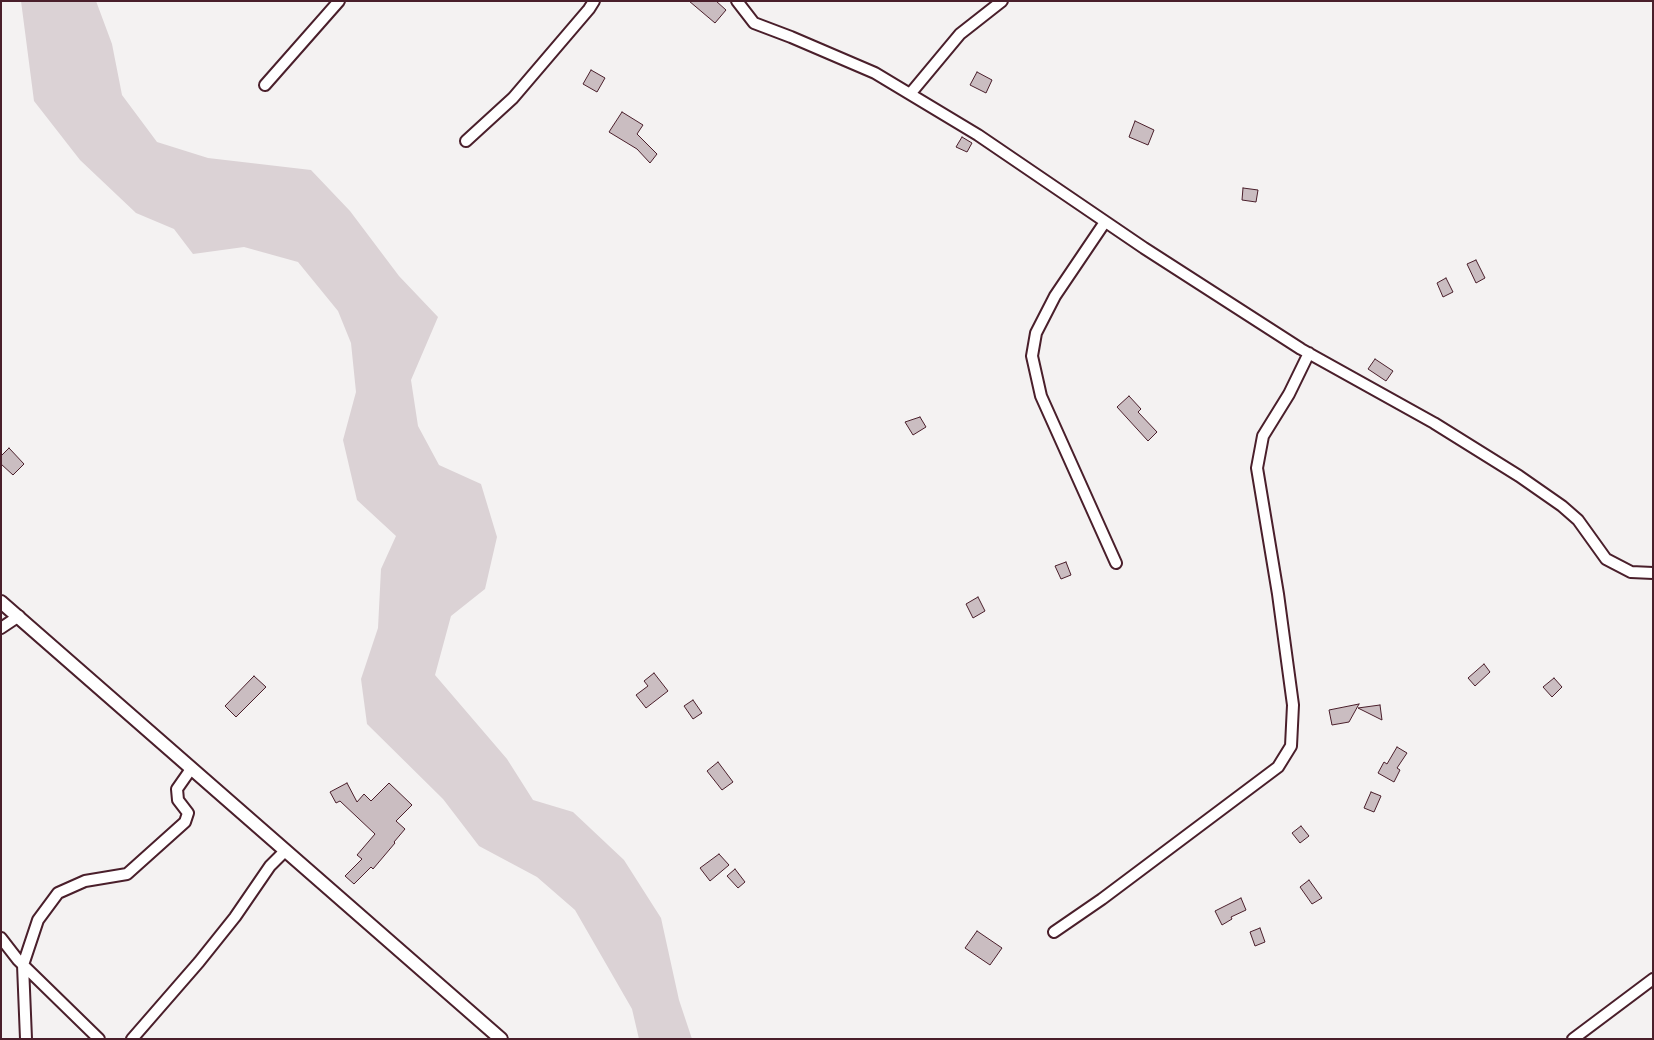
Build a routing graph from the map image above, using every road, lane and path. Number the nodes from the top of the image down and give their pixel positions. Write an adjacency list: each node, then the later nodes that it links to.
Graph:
1 (339, 1): 5 (street)
2 (594, 1): 7 (street)
3 (737, 1): 6 (street)
4 (1002, 1): 6 (street)
5 (264, 85)
6 (910, 94): 8 (street)
7 (466, 141)
8 (1105, 222): 9 (street); 10 (street)
9 (1309, 354): 11 (street); 17 (street)
10 (1116, 563)
11 (1653, 573)
12 (1, 602): 13 (street)
13 (19, 616): 14 (street); 15 (street)
14 (1, 628)
15 (191, 769): 16 (street); 19 (street)
16 (285, 851): 23 (street); 24 (street)
17 (1054, 932)
18 (1, 938): 19 (street)
19 (23, 965): 21 (street); 22 (street)
20 (1653, 979): 25 (street)
21 (26, 1039)
22 (99, 1039)
23 (132, 1039)
24 (501, 1039)
25 (1573, 1039)

